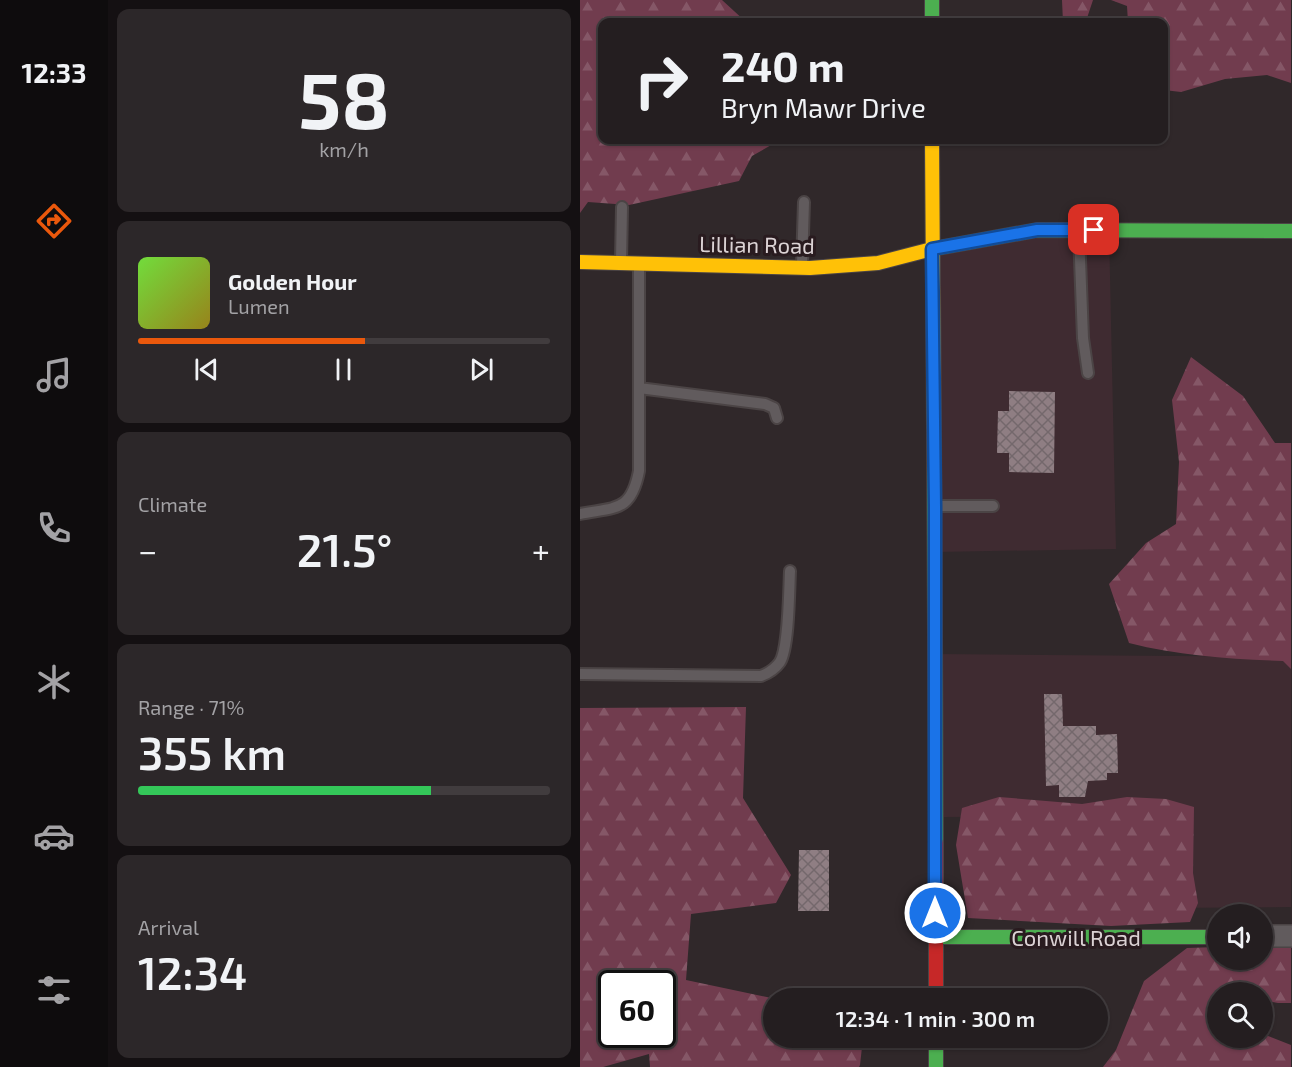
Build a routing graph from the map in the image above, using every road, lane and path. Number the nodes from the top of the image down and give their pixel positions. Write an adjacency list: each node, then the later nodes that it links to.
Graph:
1 (932, 0): 2 (street)
2 (932, 18)
3 (932, 144): 8 (street)
4 (804, 202): 12 (lane)
5 (622, 207): 10 (lane)
6 (1079, 230): 7 (street, Lillian Road); 8 (street, Lillian Road); 13 (lane)
7 (1291, 231)
8 (932, 249): 12 (street, Lillian Road); 16 (street)
9 (580, 262): 10 (street, Lillian Road)
10 (620, 262): 11 (street, Lillian Road)
11 (639, 263): 12 (street, Lillian Road); 14 (lane)
12 (802, 268)
13 (1088, 373)
14 (639, 388): 15 (lane); 18 (lane)
15 (777, 418)
16 (935, 506): 17 (lane); 24 (street)
17 (993, 506)
18 (580, 514)
19 (790, 571): 20 (lane)
20 (580, 674)
21 (1207, 936): 24 (street, Conwill Road)
22 (1273, 936): 23 (street)
23 (1291, 936)
24 (935, 937): 25 (street)
25 (936, 988)
26 (936, 1048): 27 (street)
27 (936, 1067)

